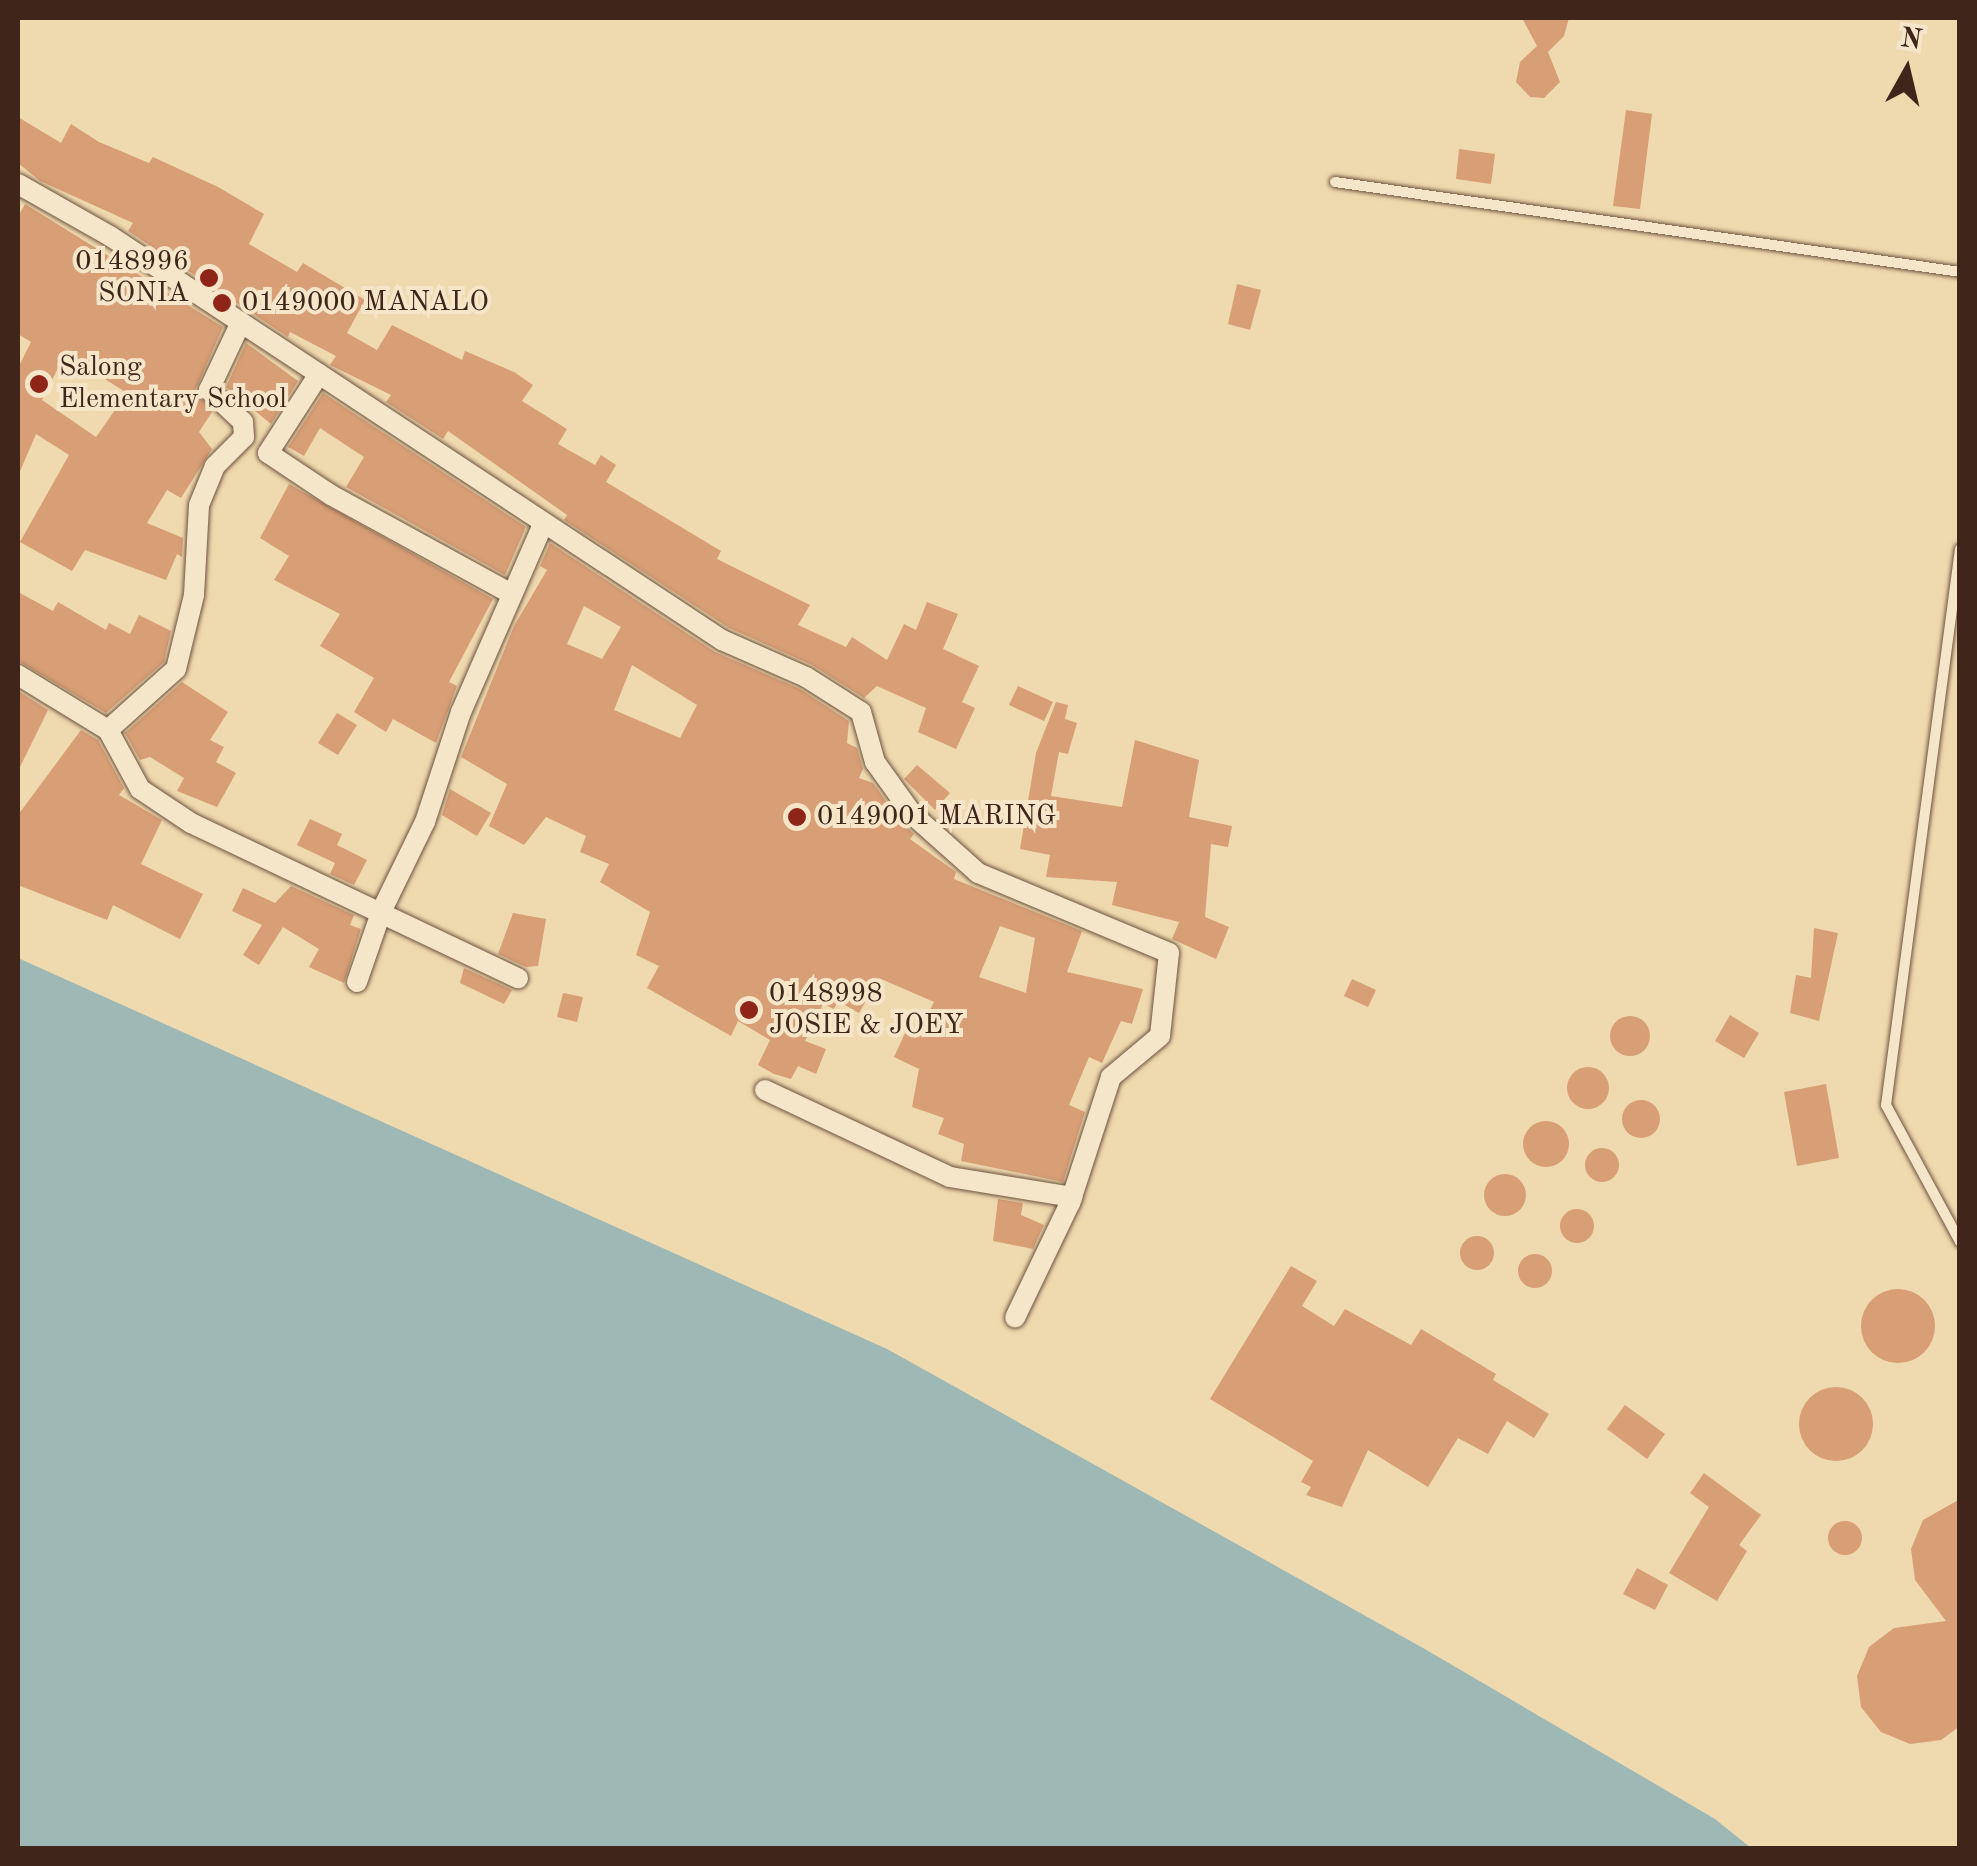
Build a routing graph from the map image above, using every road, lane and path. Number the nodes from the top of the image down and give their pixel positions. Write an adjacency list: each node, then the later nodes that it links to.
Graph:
1 (1336, 182): 3 (lane)
2 (18, 184): 4 (street)
3 (1960, 272)
4 (240, 322): 5 (street); 10 (street)
5 (319, 374): 6 (street); 8 (street)
6 (543, 524): 8 (street); 15 (street)
7 (1960, 550): 16 (lane)
8 (512, 594): 11 (street)
9 (18, 675): 10 (street)
10 (108, 730): 11 (street)
11 (382, 910): 12 (street); 13 (street)
12 (518, 978)
13 (357, 982)
14 (765, 1090): 15 (street)
15 (1072, 1196): 17 (street)
16 (1960, 1242)
17 (1016, 1318)

